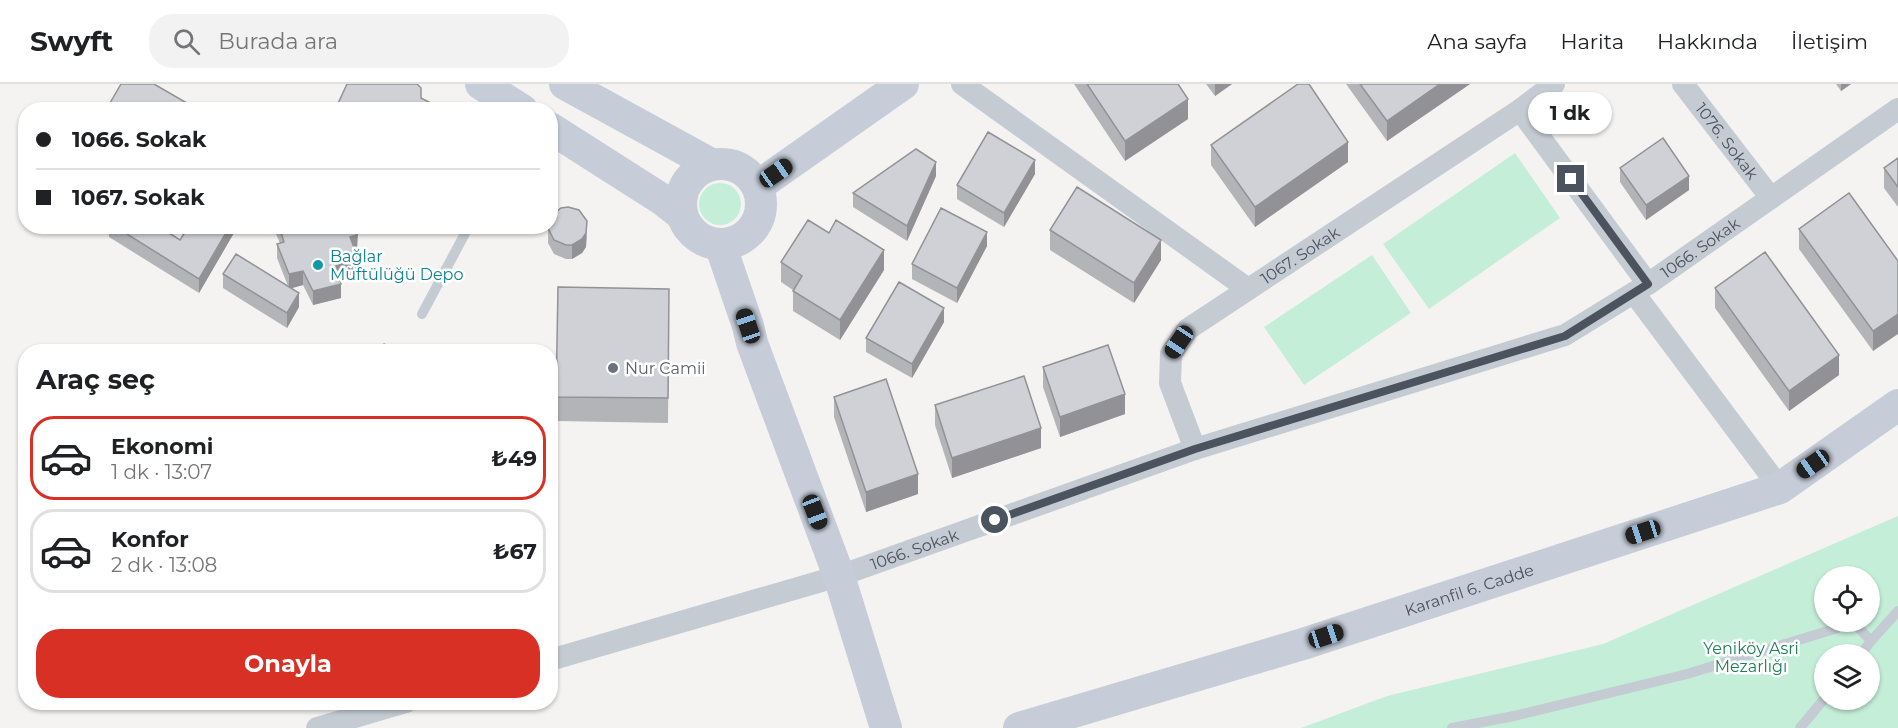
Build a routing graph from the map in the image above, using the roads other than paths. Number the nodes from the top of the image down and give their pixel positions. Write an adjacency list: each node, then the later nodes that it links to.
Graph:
1 (481, 84): 7 (street)
2 (565, 84): 11 (street)
3 (903, 84): 12 (street)
4 (962, 84): 18 (street)
5 (1554, 84): 9 (street, 1067. Sokak)
6 (1683, 84): 13 (street, 1076. Sokak)
7 (509, 102)
8 (1898, 109): 13 (street, 1066. Sokak)
9 (1520, 110): 17 (street); 18 (street, 1067. Sokak)
10 (558, 133): 14 (street)
11 (711, 164): 12 (street); 14 (street)
12 (758, 186): 16 (street)
13 (1771, 198): 17 (street, 1066. Sokak)
14 (681, 214): 16 (street)
15 (465, 234): 19 (lane)
16 (720, 244): 23 (street)
17 (1641, 288): 21 (street, 1066. Sokak); 22 (street)
18 (1248, 289): 21 (street, 1067. Sokak)
19 (422, 314)
20 (1898, 405): 22 (street, Karanfil 6. Cadde)
21 (1195, 449): 23 (street, 1066. Sokak)
22 (1779, 488): 33 (street, Karanfil 6. Cadde)
23 (839, 576): 27 (street, 1066. Sokak); 32 (street)
24 (1898, 610): 25 (lane)
25 (1871, 641): 26 (lane); 30 (lane)
26 (1869, 644)
27 (558, 658)
28 (379, 710): 31 (street)
29 (1815, 710): 35 (lane)
30 (1515, 722): 34 (lane)
31 (317, 728)
32 (886, 728)
33 (1019, 728)
34 (1452, 728)
35 (1800, 728)

